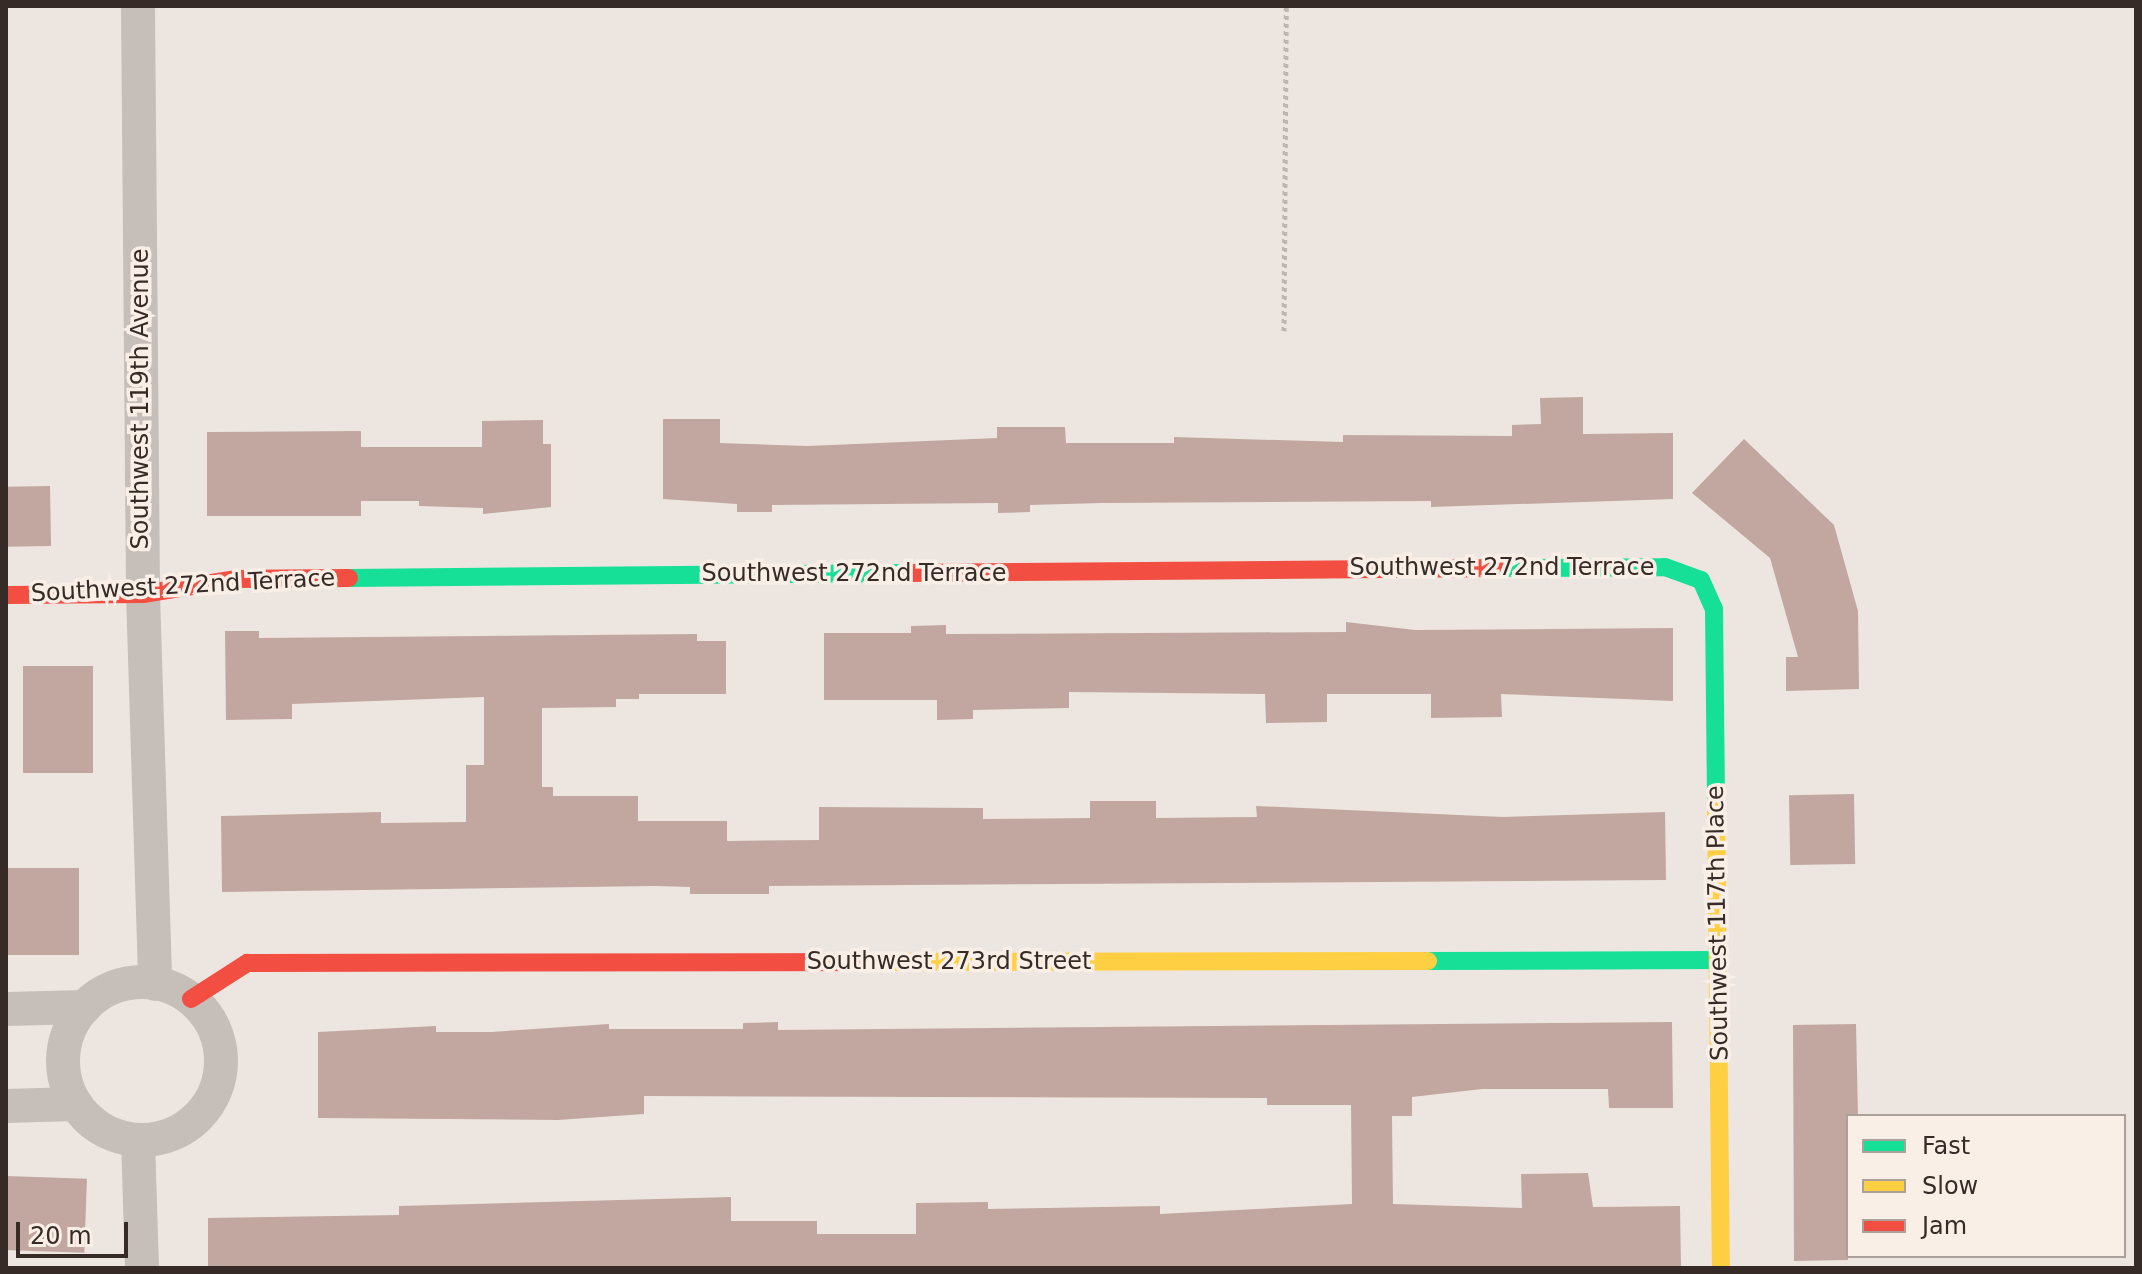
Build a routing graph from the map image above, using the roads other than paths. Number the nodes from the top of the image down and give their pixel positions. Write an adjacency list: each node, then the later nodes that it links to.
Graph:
1 (138, 6): 3 (street, Southwest 119th Avenue)
2 (1701, 580): 3 (street, Southwest 272nd Terrace); 5 (street, Southwest 117th Place)
3 (143, 594): 4 (street, Southwest 272nd Terrace); 6 (street, Southwest 119th Avenue)
4 (6, 595)
5 (1718, 960): 7 (street, Southwest 273rd Street); 14 (street, Southwest 117th Place)
6 (155, 984): 7 (street); 8 (street)
7 (191, 999): 12 (street)
8 (85, 1007): 9 (street); 10 (street)
9 (6, 1009)
10 (76, 1104): 11 (street); 12 (street)
11 (6, 1106)
12 (138, 1140): 13 (street)
13 (142, 1268)
14 (1721, 1268)

